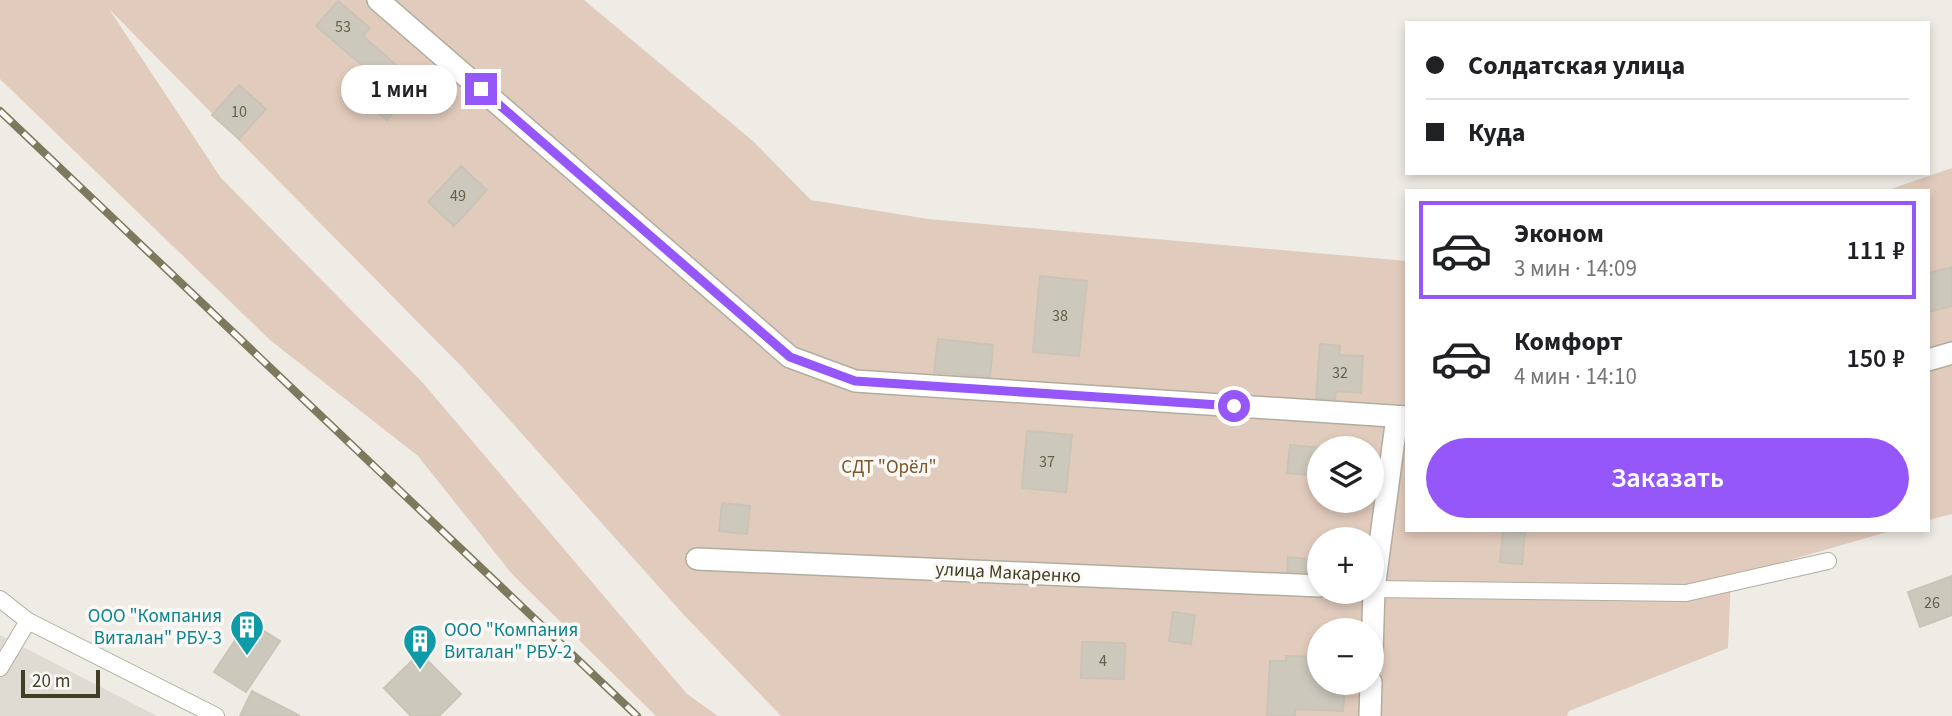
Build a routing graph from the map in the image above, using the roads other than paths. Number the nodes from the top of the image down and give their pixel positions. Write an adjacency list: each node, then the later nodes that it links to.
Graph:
1 (378, 0): 4 (street)
2 (1952, 353): 3 (street)
3 (1930, 359)
4 (1402, 417): 5 (street)
5 (1383, 527)
6 (697, 559): 8 (street, улица Макаренко)
7 (1828, 561): 9 (lane)
8 (1307, 585)
9 (1384, 589)
10 (0, 599): 11 (lane)
11 (28, 621): 12 (lane); 14 (lane)
12 (0, 668)
13 (1371, 695): 15 (street)
14 (216, 716)
15 (1370, 716)

